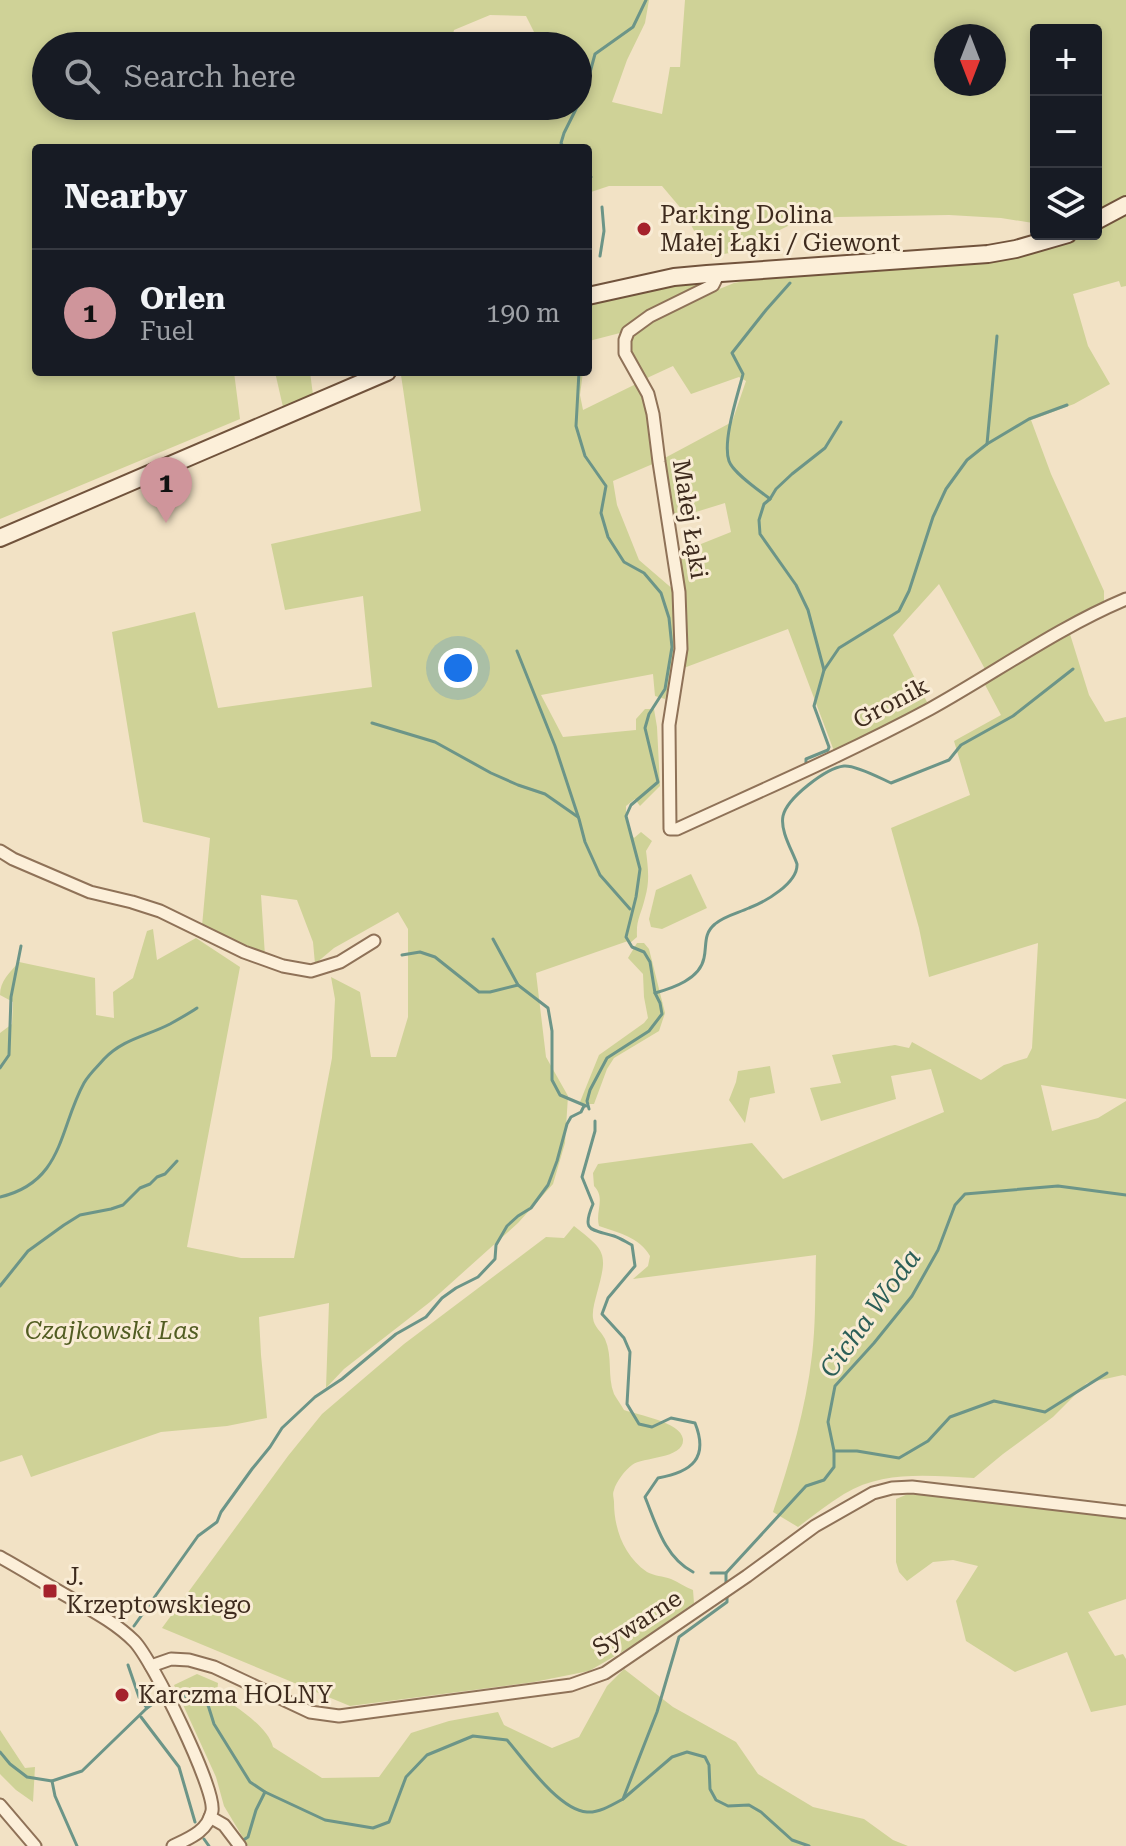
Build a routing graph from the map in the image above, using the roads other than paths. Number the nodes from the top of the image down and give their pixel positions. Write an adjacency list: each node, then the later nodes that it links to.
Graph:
1 (1126, 205): 2 (main road)
2 (1102, 218)
3 (1047, 240): 4 (main road)
4 (719, 273): 5 (main road); 9 (street, Małej Łąki)
5 (592, 295)
6 (378, 376): 7 (main road)
7 (0, 538)
8 (1126, 599): 9 (street, Gronik)
9 (670, 829)
10 (0, 851): 11 (street)
11 (374, 941)
12 (1126, 1512): 14 (street, Sywarne)
13 (0, 1557): 14 (street)
14 (151, 1666): 16 (street)
15 (0, 1805): 17 (street)
16 (210, 1817): 18 (street); 19 (street)
17 (35, 1846)
18 (173, 1846)
19 (240, 1846)

